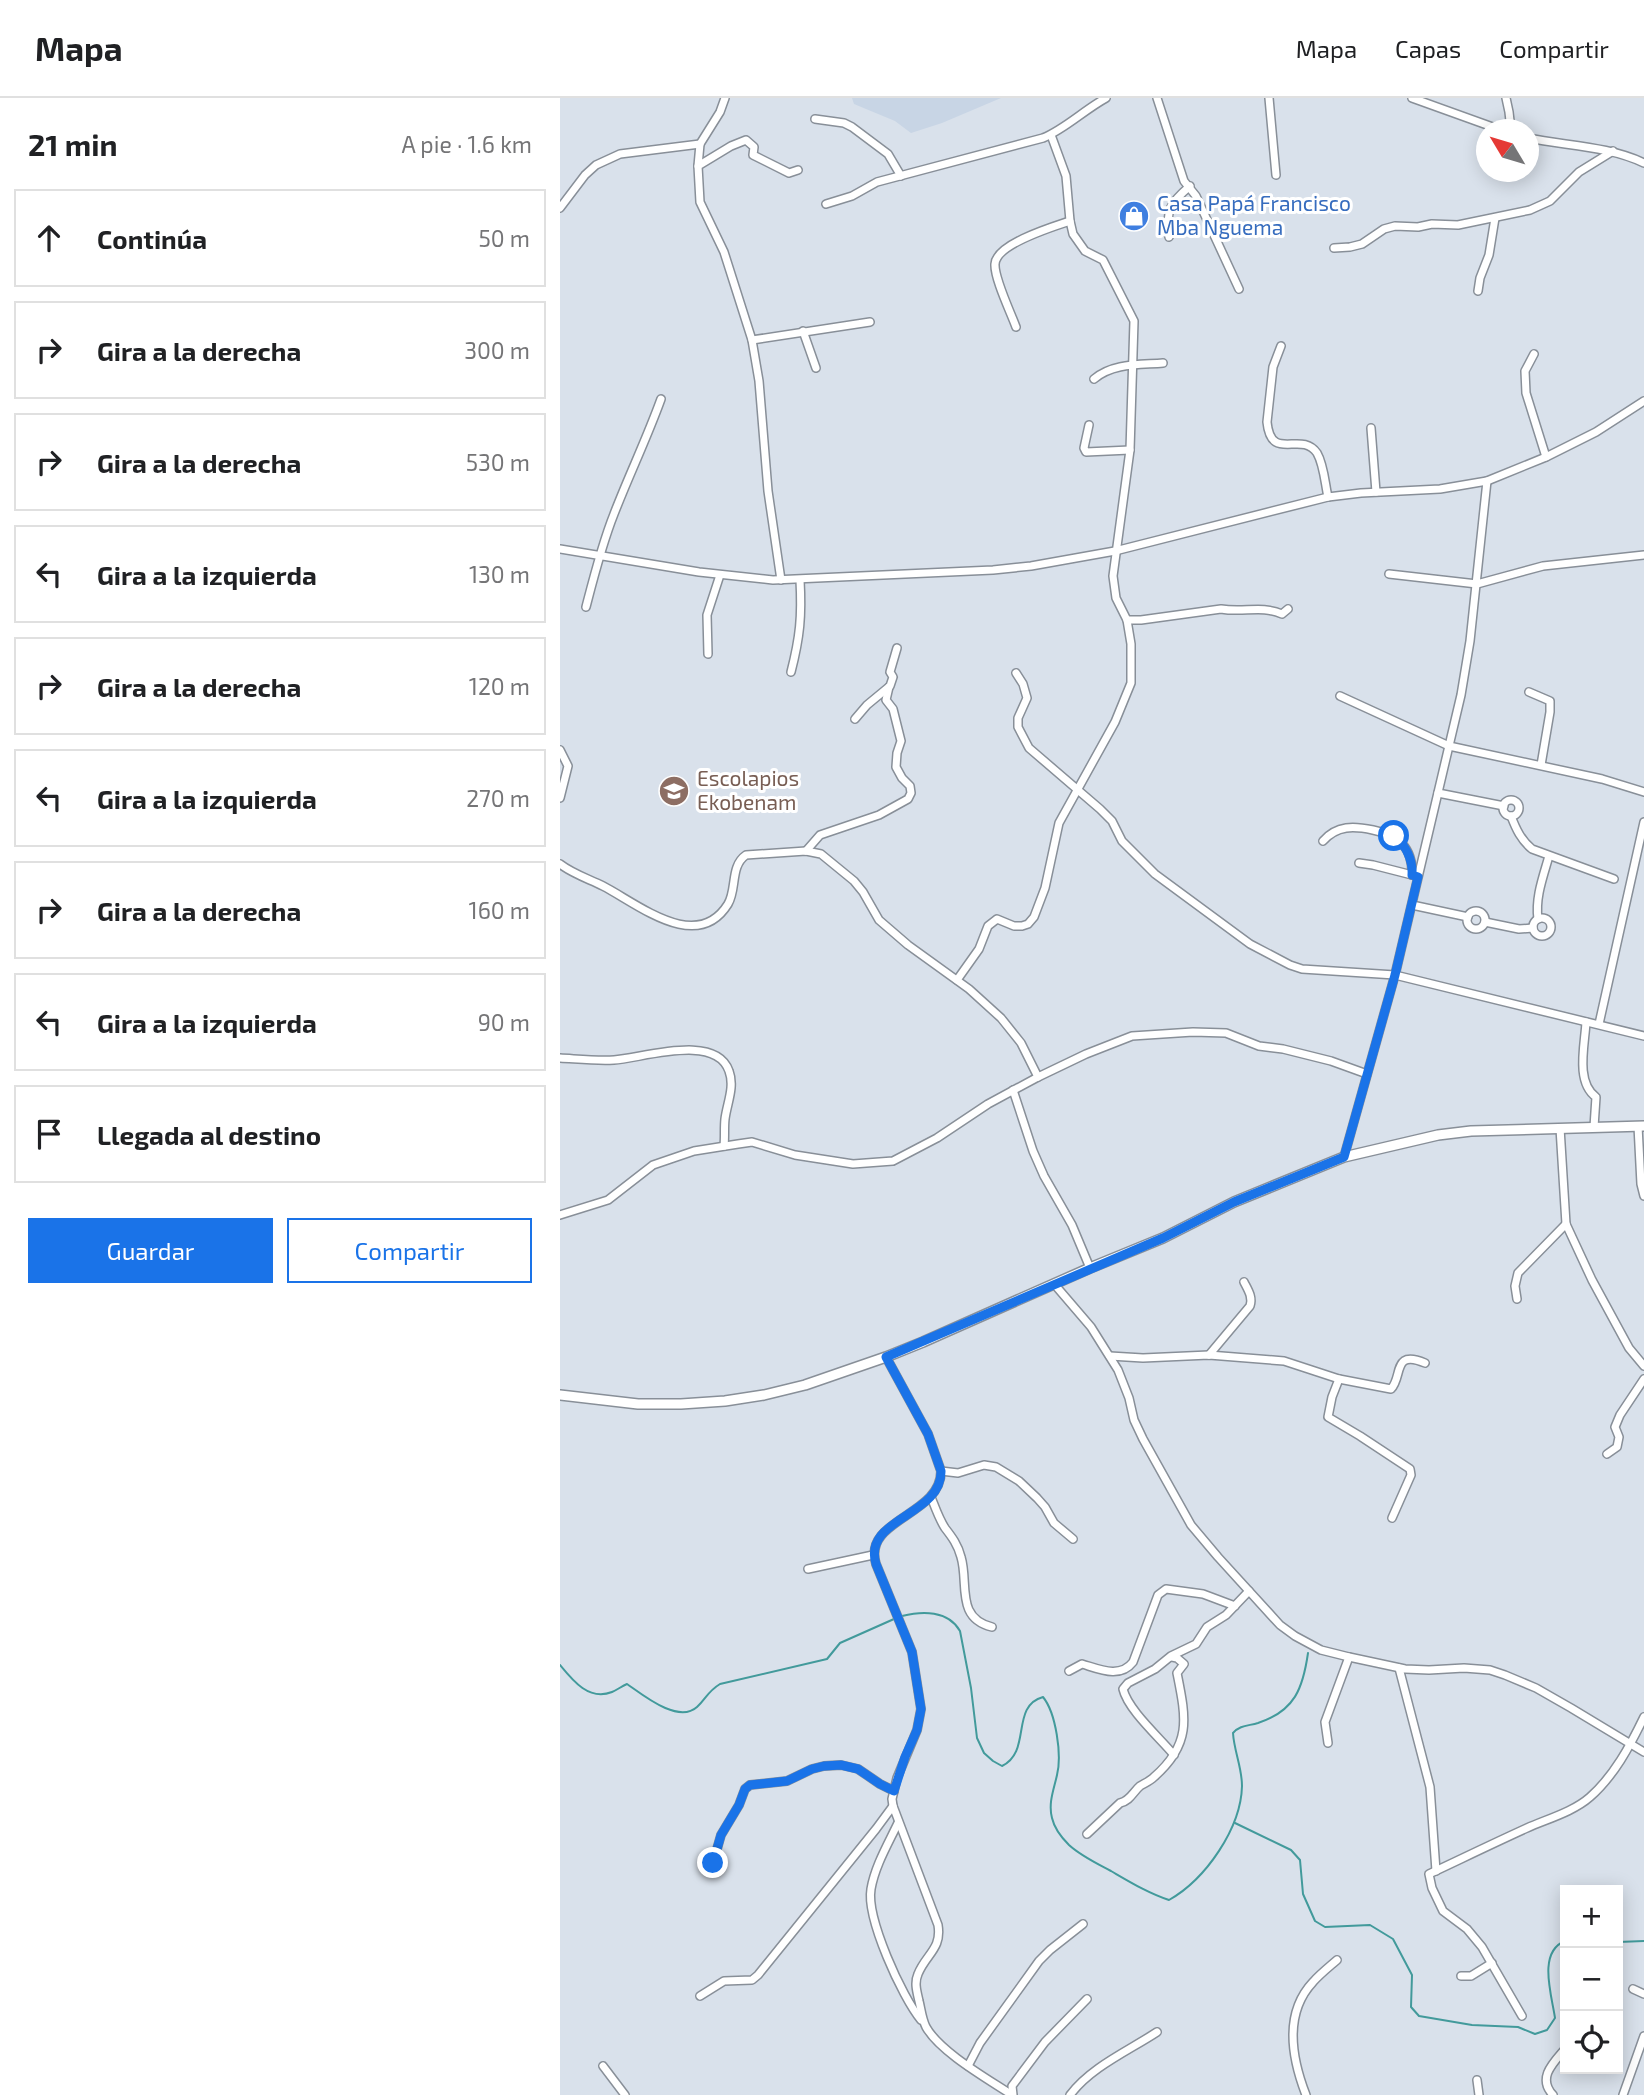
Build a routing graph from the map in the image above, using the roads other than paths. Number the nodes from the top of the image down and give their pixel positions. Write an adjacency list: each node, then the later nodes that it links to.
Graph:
1 (725, 98): 12 (street)
2 (1106, 98): 10 (street)
3 (1157, 98): 19 (street)
4 (1269, 98): 17 (street)
5 (1412, 98): 9 (street)
6 (1506, 98): 8 (street)
7 (815, 119): 18 (street)
8 (1509, 119)
9 (1476, 121)
10 (1051, 135): 18 (street); 23 (street)
11 (1539, 140): 13 (street)
12 (700, 144): 15 (street); 21 (street)
13 (1613, 152): 14 (street); 22 (street)
14 (1644, 163)
15 (698, 166): 16 (street); 31 (street)
16 (798, 170)
17 (1276, 174)
18 (901, 176): 20 (street)
19 (1190, 186): 24 (street); 26 (street)
20 (826, 204)
21 (560, 208)
22 (1495, 218): 25 (street); 27 (street)
23 (1069, 221): 29 (street); 35 (street)
24 (1169, 237)
25 (1334, 248)
26 (1240, 289)
27 (1478, 291)
28 (870, 322): 30 (street)
29 (1016, 327)
30 (803, 331): 31 (street); 36 (street)
31 (752, 340): 53 (street)
32 (1280, 346): 46 (street)
33 (1534, 354): 43 (street)
34 (1163, 363): 35 (street)
35 (1134, 366): 37 (street); 42 (street)
36 (816, 368)
37 (1094, 379)
38 (661, 399): 49 (street)
39 (1644, 401): 43 (street)
40 (1088, 425): 42 (street)
41 (1371, 428): 45 (street)
42 (1130, 450): 48 (street)
43 (1546, 457): 44 (street)
44 (1487, 481): 45 (street); 55 (street)
45 (1376, 492): 46 (street)
46 (1328, 497): 48 (street)
47 (560, 549): 49 (street)
48 (1115, 551): 54 (street); 58 (street)
49 (599, 555): 52 (street); 56 (street)
50 (1644, 555): 55 (street)
51 (1389, 574): 55 (street)
52 (720, 575): 53 (street); 60 (street)
53 (781, 580): 54 (street)
54 (800, 580): 61 (street)
55 (1477, 584): 67 (street)
56 (586, 607)
57 (1288, 609): 58 (street)
58 (1127, 620): 70 (street)
59 (897, 648): 63 (street)
60 (708, 654)
61 (791, 672)
62 (1016, 673): 70 (street)
63 (889, 687): 66 (street); 78 (street)
64 (1529, 692): 69 (street)
65 (1340, 696): 67 (street)
66 (855, 719)
67 (1449, 746): 69 (street); 72 (street)
68 (560, 750): 73 (street)
69 (1541, 765): 71 (street)
70 (1077, 789): 89 (street); 90 (street)
71 (1644, 792)
72 (1438, 793): 74 (street); 82 (street)
73 (560, 798)
74 (1504, 806): 75 (street); 75 (street)
75 (1511, 816): 79 (street)
76 (1644, 822): 92 (street)
77 (1323, 841): 82 (street)
78 (806, 851): 81 (street); 90 (street)
79 (1549, 856): 83 (street); 86 (street)
80 (1359, 863): 82 (street)
81 (560, 864)
82 (1415, 876): 84 (street)
83 (1614, 879)
84 (1412, 905): 85 (street); 89 (street)
85 (1468, 917): 87 (street); 87 (street)
86 (1538, 919): 88 (street); 88 (street)
87 (1485, 922): 88 (street)
88 (1533, 928)
89 (1395, 975): 91 (street); 95 (street)
90 (957, 980): 96 (street)
91 (1586, 1022): 92 (street); 99 (street)
92 (1599, 1024): 93 (street)
93 (1644, 1037)
94 (560, 1058): 101 (street)
95 (1367, 1074): 96 (street); 102 (street)
96 (1038, 1077): 97 (street)
97 (1013, 1090): 101 (street); 106 (street)
98 (1641, 1126): 99 (main road); 103 (street)
99 (1594, 1127): 100 (main road)
100 (1560, 1128): 102 (main road); 105 (street)
101 (724, 1146): 104 (street)
102 (1344, 1157): 106 (main road)
103 (1644, 1196)
104 (560, 1215)
105 (1566, 1224): 109 (street); 114 (street)
106 (1090, 1268): 108 (main road)
107 (1244, 1282): 110 (street)
108 (1055, 1285): 111 (street); 112 (main road)
109 (1517, 1299)
110 (1209, 1355): 111 (street); 115 (street)
111 (1110, 1356): 125 (street)
112 (886, 1357): 117 (main road); 119 (street)
113 (1425, 1363): 115 (street)
114 (1644, 1366)
115 (1339, 1379): 121 (street)
116 (1644, 1379): 118 (street)
117 (560, 1395)
118 (1607, 1454)
119 (941, 1471): 120 (street); 122 (street)
120 (931, 1497): 123 (street); 127 (street)
121 (1392, 1518)
122 (1073, 1539)
123 (873, 1555): 124 (street); 137 (street)
124 (807, 1570)
125 (1249, 1591): 126 (street); 129 (street)
126 (1235, 1606): 128 (street); 131 (street)
127 (992, 1627)
128 (1171, 1656): 136 (street); 136 (street)
129 (1349, 1657): 130 (street); 133 (street)
130 (1399, 1668): 134 (street); 142 (street)
131 (1069, 1671)
132 (1644, 1717): 134 (street)
133 (1328, 1743)
134 (1631, 1743): 135 (street); 142 (street)
135 (1644, 1752)
136 (1174, 1755): 140 (street)
137 (894, 1791): 138 (street); 141 (street)
138 (892, 1806): 139 (street); 149 (street)
139 (898, 1823): 152 (street); 152 (street)
140 (1087, 1834)
141 (713, 1863)
142 (1436, 1871): 145 (street)
143 (1083, 1924): 157 (street)
144 (1337, 1960): 162 (street)
145 (1492, 1963): 146 (street); 151 (street)
146 (1461, 1976)
147 (1633, 1989): 148 (street)
148 (1644, 1994)
149 (700, 1996)
150 (1087, 1999): 160 (street)
151 (1522, 2016)
152 (924, 2024): 157 (street)
153 (1157, 2032): 161 (street)
154 (1644, 2036): 165 (street)
155 (1560, 2054): 164 (street)
156 (603, 2066): 159 (street)
157 (968, 2066): 160 (street)
158 (1477, 2080): 163 (street)
159 (625, 2095)
160 (1013, 2095)
161 (1070, 2095)
162 (1306, 2095)
163 (1479, 2095)
164 (1553, 2095)
165 (1623, 2095)

